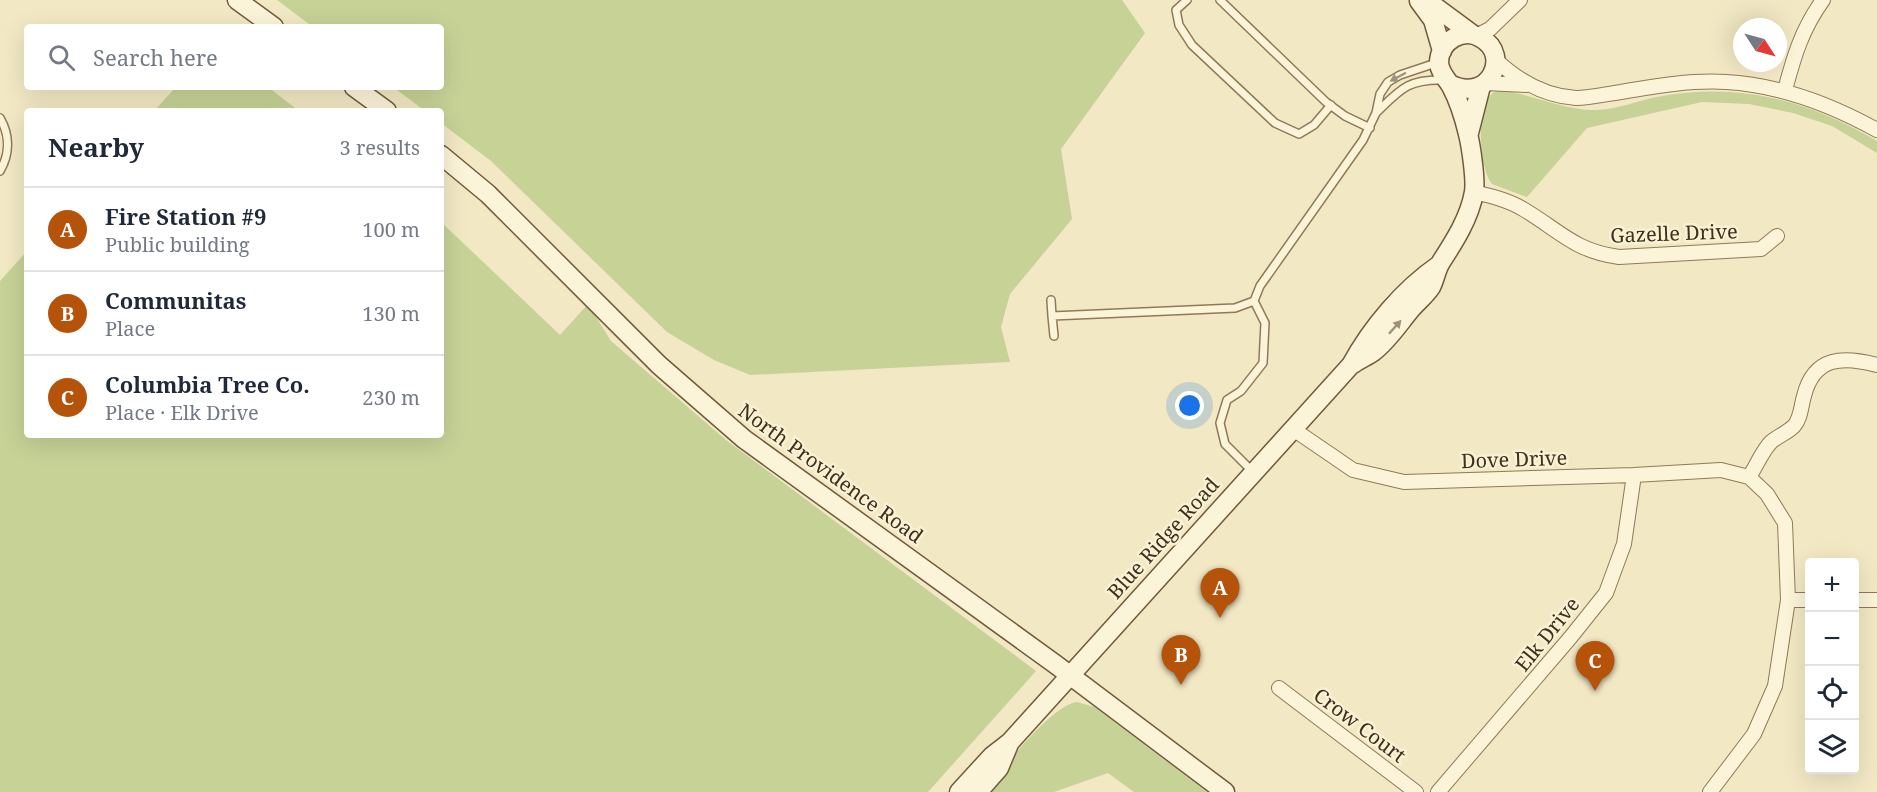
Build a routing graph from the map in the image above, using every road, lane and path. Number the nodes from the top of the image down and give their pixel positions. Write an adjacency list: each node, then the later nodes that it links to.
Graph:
1 (237, 0): 9 (street)
2 (1187, 0): 17 (lane)
3 (1220, 0): 17 (lane)
4 (1417, 0): 12 (street, Blue Ridge Road)
5 (1426, 0): 10 (street)
6 (1520, 0): 8 (street)
7 (1823, 0): 16 (street)
8 (1510, 11): 10 (street); 11 (street)
9 (270, 24)
10 (1474, 35): 11 (street); 12 (street)
11 (1494, 55): 13 (street); 14 (street)
12 (1444, 69): 13 (street); 19 (lane); 19 (lane, one-way to 19); 23 (street, Blue Ridge Road)
13 (1483, 85): 14 (street); 23 (street, Blue Ridge Road)
14 (1529, 85): 16 (street)
15 (358, 90): 18 (street)
16 (1785, 90): 22 (street)
17 (1330, 105): 21 (lane)
18 (383, 108)
19 (1376, 113): 21 (lane)
20 (0, 118): 25 (lane)
21 (1370, 128): 29 (lane)
22 (1877, 130)
23 (1468, 135): 26 (street, Blue Ridge Road)
24 (444, 158): 41 (street, North Providence Road)
25 (0, 171)
26 (1474, 192): 27 (street, Gazelle Drive); 33 (street, Blue Ridge Road)
27 (1777, 236)
28 (1051, 300): 30 (lane)
29 (1254, 301): 30 (lane); 34 (lane)
30 (1052, 316): 31 (lane)
31 (1054, 336)
32 (1877, 365): 36 (street)
33 (1293, 429): 34 (street, Blue Ridge Road); 35 (street, Dove Drive)
34 (1253, 472): 41 (street, Blue Ridge Road)
35 (1634, 475): 36 (street, Dove Drive); 48 (street, Elk Drive)
36 (1749, 477): 37 (street, Dove Drive)
37 (1788, 600): 38 (street); 49 (street, Dove Drive)
38 (1805, 600)
39 (1859, 600): 40 (street)
40 (1877, 600)
41 (1070, 675): 43 (street, Blue Ridge Road); 46 (street, North Providence Road)
42 (1279, 688): 47 (street, Crow Court)
43 (1010, 742): 44 (street, Blue Ridge Road); 45 (street, Blue Ridge Road)
44 (959, 792)
45 (978, 792)
46 (1225, 792)
47 (1416, 792)
48 (1438, 792)
49 (1710, 792)

